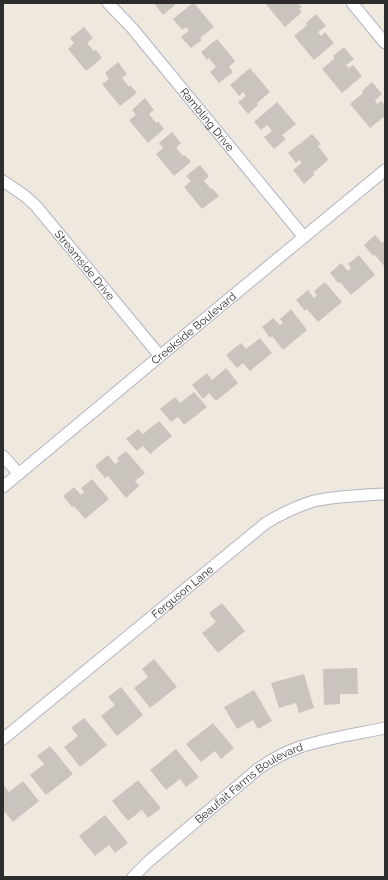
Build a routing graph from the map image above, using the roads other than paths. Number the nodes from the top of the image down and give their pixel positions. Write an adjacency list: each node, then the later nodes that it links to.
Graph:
1 (108, 3): 6 (street, Rambling Drive)
2 (352, 3): 3 (street)
3 (385, 43)
4 (385, 170): 6 (street, Creekside Boulevard)
5 (3, 182): 7 (street, Streamside Drive)
6 (304, 237): 7 (street, Creekside Boulevard)
7 (160, 356): 9 (street, Creekside Boulevard)
8 (3, 456): 9 (street)
9 (18, 474): 10 (street, Creekside Boulevard)
10 (3, 487)
11 (385, 494): 13 (street, Ferguson Lane)
12 (385, 728): 14 (street, Beaufait Farms Boulevard)
13 (3, 739)
14 (132, 877)

